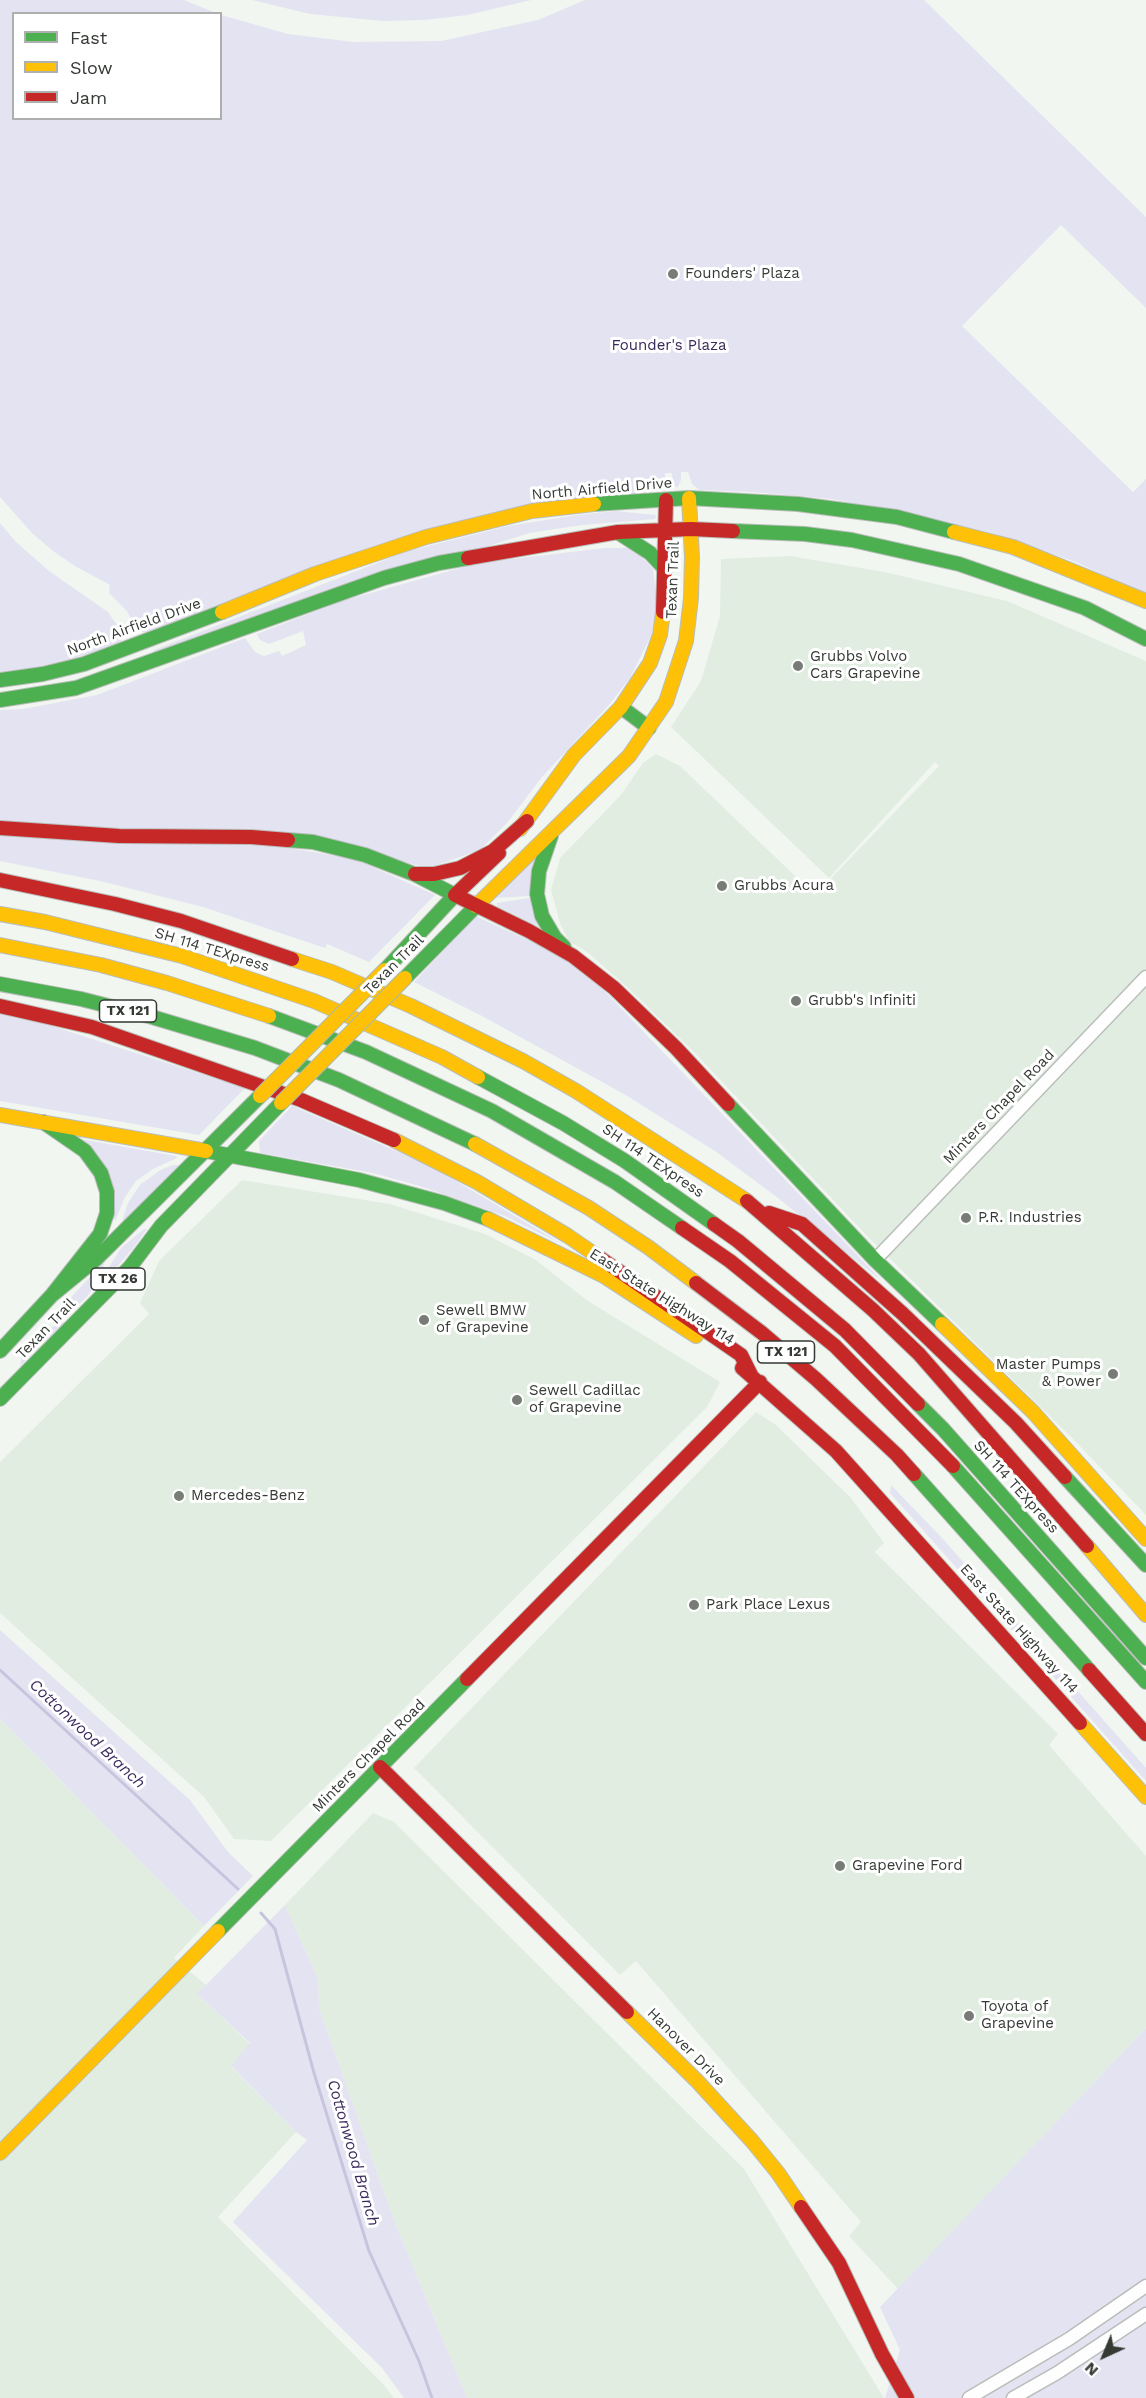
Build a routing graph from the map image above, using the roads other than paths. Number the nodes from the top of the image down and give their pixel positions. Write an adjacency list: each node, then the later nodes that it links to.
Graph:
1 (689, 498): 2 (main road, North Airfield Drive); 3 (main road, Texan Trail); 7 (main road, North Airfield Drive)
2 (666, 500): 4 (main road, Texan Trail); 9 (main road, North Airfield Drive)
3 (692, 529): 4 (main road); 8 (main road); 12 (main road, Texan Trail)
4 (664, 531): 5 (main road); 6 (main road, Texan Trail)
5 (618, 532): 6 (main road); 10 (main road)
6 (665, 569): 11 (main road, Texan Trail)
7 (1146, 601)
8 (1146, 639)
9 (0, 680)
10 (0, 700)
11 (621, 707): 12 (main road); 13 (main road, Texan Trail)
12 (650, 728): 14 (main road, Texan Trail)
13 (527, 821): 16 (main road); 18 (main road, Texan Trail)
14 (556, 826): 19 (main road, Texan Trail); 22 (main road)
15 (0, 828): 16 (main road)
16 (414, 874): 18 (main road)
17 (0, 880): 30 (main road)
18 (455, 895): 19 (main road); 28 (main road, Texan Trail / TX 26, bridge)
19 (476, 906): 22 (main road); 29 (main road, Texan Trail, bridge)
20 (0, 914): 39 (main road, SH 114 TEXpress)
21 (0, 945): 40 (main road)
22 (573, 956): 31 (main road)
23 (1146, 977): 31 (street, Minters Chapel Road)
24 (0, 984): 41 (main road, TX 121)
25 (0, 1006): 34 (main road)
26 (0, 1115): 27 (main road, East State Highway 114)
27 (43, 1122): 28 (main road, East State Highway 114); 32 (main road)
28 (206, 1151): 29 (main road, East State Highway 114); 32 (main road, Texan Trail / TX 26)
29 (230, 1154): 34 (main road, East State Highway 114); 35 (main road, Texan Trail / TX 26)
30 (758, 1208): 37 (main road); 38 (main road)
31 (875, 1260): 36 (main road)
32 (52, 1296): 33 (main road, Texan Trail / TX 26)
33 (0, 1350)
34 (756, 1378): 42 (main road, Minters Chapel Road); 43 (main road, East State Highway 114)
35 (0, 1400)
36 (1146, 1539)
37 (1146, 1565)
38 (1146, 1615)
39 (1146, 1658)
40 (1146, 1682)
41 (1146, 1734)
42 (380, 1767): 44 (main road, Minters Chapel Road); 47 (main road, Hanover Drive)
43 (1146, 1797)
44 (0, 2153)
45 (1146, 2286): 48 (street)
46 (1146, 2314): 49 (street)
47 (906, 2398)
48 (969, 2398)
49 (1013, 2398)

